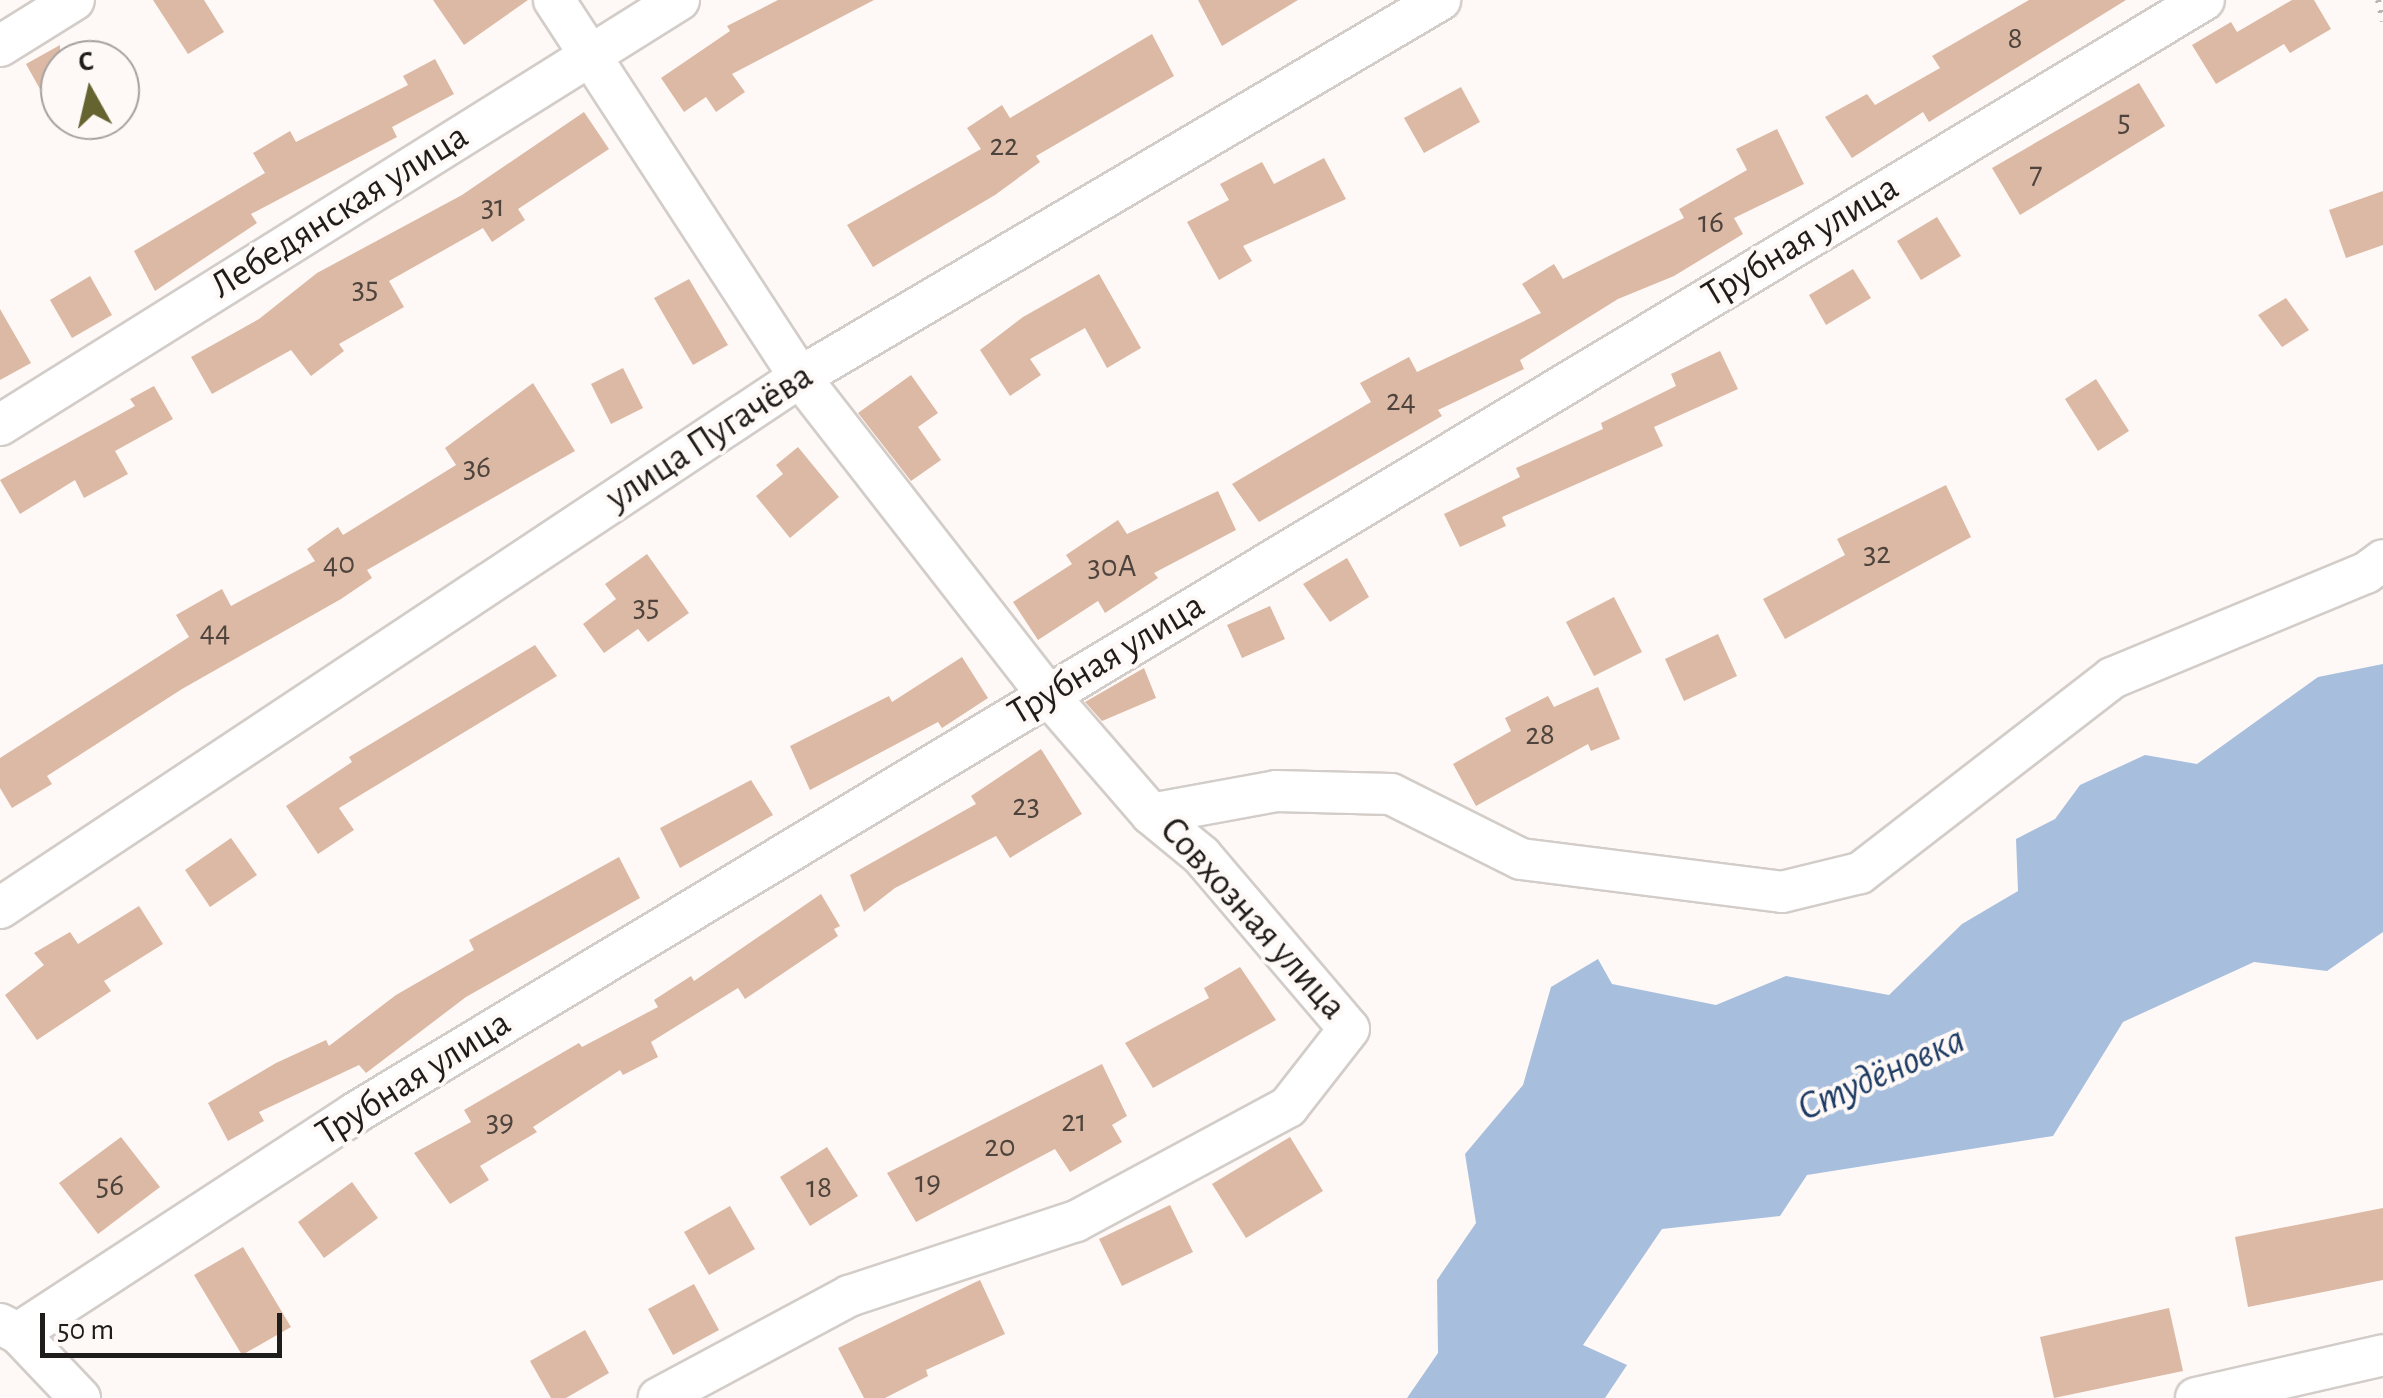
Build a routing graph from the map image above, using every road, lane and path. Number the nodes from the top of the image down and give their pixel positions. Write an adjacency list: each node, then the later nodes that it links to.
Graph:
1 (74, 0): 8 (street)
2 (554, 0): 9 (street)
3 (679, 0): 9 (street, Лебедянская улица)
4 (1440, 0): 10 (street, улица Пугачёва)
5 (2204, 0): 13 (street, Трубная улица)
6 (2378, 0): 7 (path)
7 (2383, 21)
8 (0, 46)
9 (590, 56): 10 (street); 11 (street, Лебедянская улица)
10 (800, 377): 13 (street); 15 (street, улица Пугачёва)
11 (0, 425)
12 (2383, 560): 14 (street, Совхозная улица)
13 (1048, 696): 14 (street); 16 (street, Трубная улица)
14 (1150, 814): 19 (street, Совхозная улица)
15 (0, 908)
16 (9, 1328): 18 (street)
17 (2383, 1355): 20 (street)
18 (80, 1398)
19 (659, 1398)
20 (2196, 1398)

